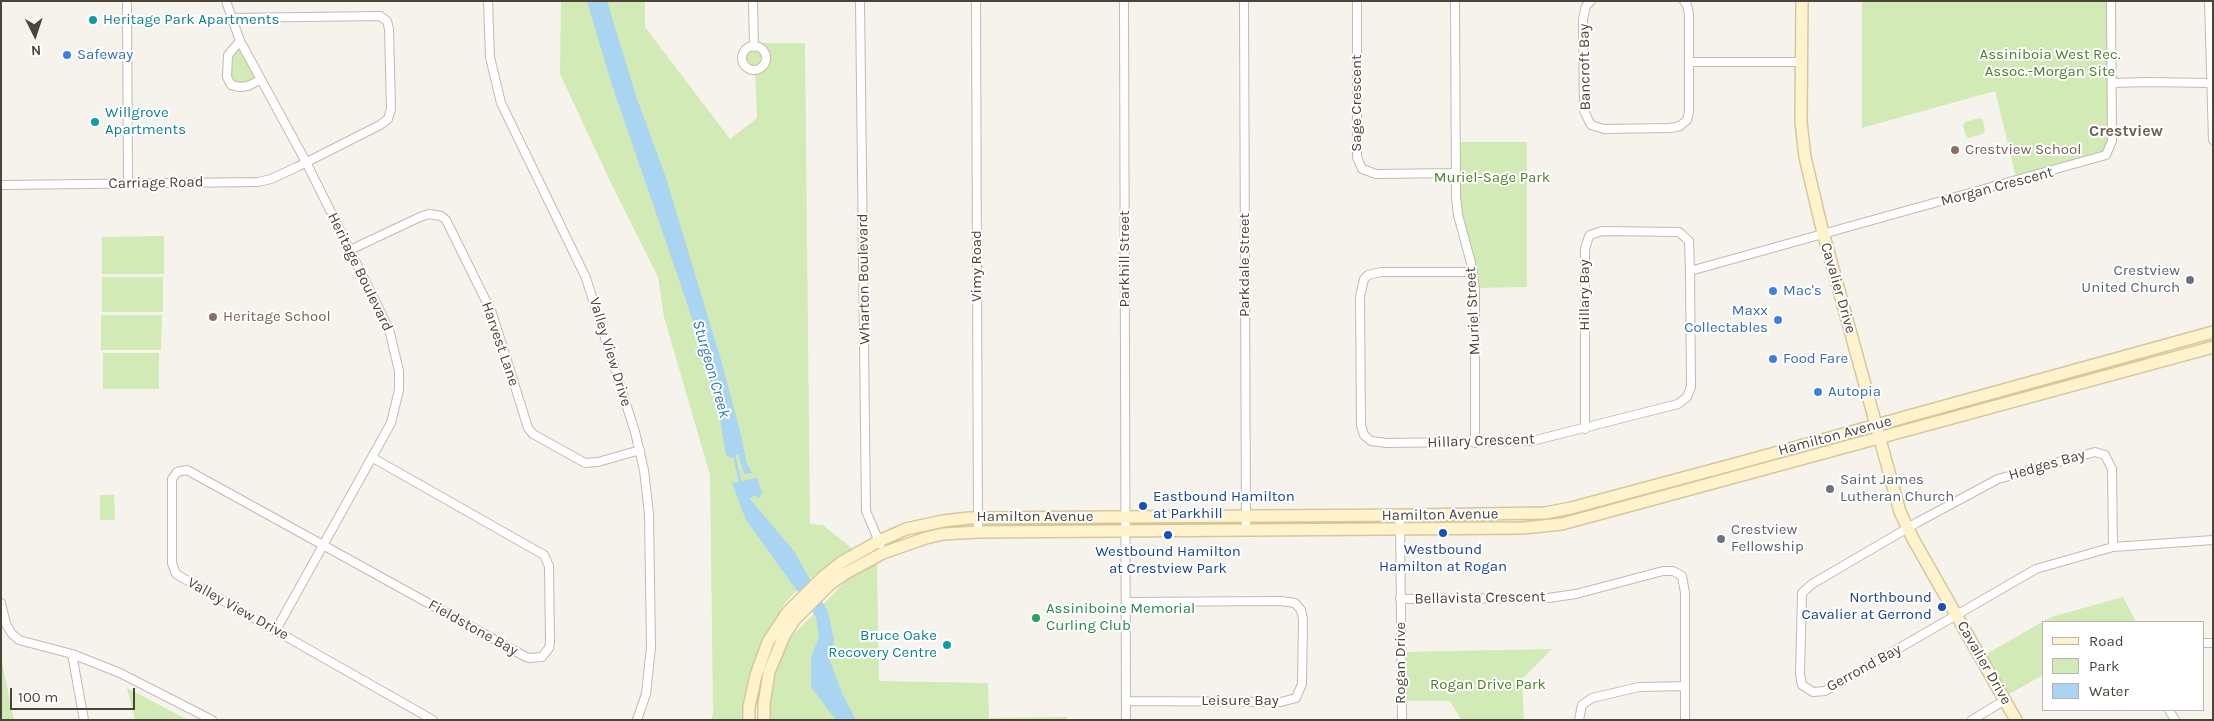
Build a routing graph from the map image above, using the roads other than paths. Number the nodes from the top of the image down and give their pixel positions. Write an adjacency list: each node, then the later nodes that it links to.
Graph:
1 (226, 1): 16 (street, Heritage Boulevard)
2 (488, 1): 39 (street, Valley View Drive)
3 (753, 1): 18 (street)
4 (860, 1): 51 (street, Wharton Boulevard)
5 (976, 1): 44 (street, Vimy Road)
6 (1124, 1): 43 (street, Parkhill Street)
7 (1244, 1): 42 (street, Parkdale Street)
8 (1357, 1): 26 (street, Sage Crescent)
9 (1455, 1): 26 (street, Muriel Street)
10 (1591, 1): 19 (street, Bancroft Bay)
11 (1684, 1): 19 (street, Bancroft Bay)
12 (1802, 1): 20 (street, Cavalier Drive)
13 (2111, 1): 22 (street, Morgan Crescent)
14 (2209, 1): 23 (street)
15 (127, 5): 27 (street)
16 (231, 18): 17 (street, Heritage Boulevard); 25 (street, Carriage Road)
17 (240, 41): 21 (street, Heritage Boulevard); 21 (street)
18 (754, 47)
19 (1689, 62): 20 (street)
20 (1802, 62): 29 (street, Cavalier Drive)
21 (260, 80): 25 (street, Heritage Boulevard)
22 (2112, 83): 23 (street); 29 (street, Morgan Crescent)
23 (2211, 83): 24 (street)
24 (2213, 140)
25 (306, 162): 27 (street, Carriage Road); 30 (street, Heritage Boulevard)
26 (1456, 173): 32 (street, Muriel Street)
27 (128, 184): 28 (street, Carriage Road)
28 (1, 185)
29 (1824, 234): 31 (street); 35 (street, Cavalier Drive)
30 (350, 250): 39 (street, Harvest Lane); 40 (street, Heritage Boulevard)
31 (1690, 271): 36 (street, Hillary Crescent); 36 (street, Hillary Bay)
32 (1473, 272): 38 (street, Muriel Street); 38 (street, Hillary Crescent)
33 (2213, 332): 35 (street, Hamilton Avenue)
34 (2213, 346): 37 (street, Hamilton Avenue)
35 (1876, 425): 37 (street, Cavalier Drive); 41 (street, Hamilton Avenue)
36 (1585, 429): 38 (street, Hillary Crescent)
37 (1880, 437): 45 (street, Hamilton Avenue); 46 (street, Cavalier Drive)
38 (1475, 443)
39 (640, 450): 69 (street, Valley View Drive)
40 (373, 458): 52 (street, Heritage Boulevard); 52 (street, Fieldstone Bay)
41 (1400, 515): 42 (street, Hamilton Avenue); 45 (street, Rogan Drive)
42 (1246, 516): 43 (street, Hamilton Avenue); 48 (street, Parkdale Street)
43 (1127, 517): 44 (street, Hamilton Avenue); 47 (street, Parkhill Street)
44 (978, 518): 49 (street, Vimy Road); 51 (street, Hamilton Avenue)
45 (1400, 528): 48 (street, Hamilton Avenue); 56 (street, Rogan Drive)
46 (1908, 529): 53 (street, Hedges Bay); 59 (street, Cavalier Drive); 59 (street, Gerrond Bay)
47 (1127, 530): 48 (street, Hamilton Avenue); 49 (street, Hamilton Avenue); 57 (street, Parkhill Street)
48 (1246, 530)
49 (978, 532): 54 (street, Hamilton Avenue)
50 (2213, 540): 53 (street)
51 (879, 541): 54 (street, Wharton Boulevard); 55 (street, Hamilton Avenue)
52 (324, 545): 61 (street, Heritage Boulevard); 61 (street, Valley View Drive)
53 (2114, 547): 59 (street)
54 (883, 553): 55 (street, Hamilton Avenue)
55 (826, 580): 60 (street, Hamilton Avenue)
56 (1400, 599): 63 (street, Bellavista Crescent); 73 (street, Rogan Drive)
57 (1126, 602): 65 (street, Parkhill Street); 65 (street, Leisure Bay)
58 (1, 603): 62 (street)
59 (1956, 615): 64 (street, Cavalier Drive)
60 (791, 617): 70 (street, Hamilton Avenue); 71 (street, Hamilton Avenue)
61 (276, 630): 68 (street, Valley View Drive)
62 (72, 654): 66 (street); 67 (street)
63 (1685, 686): 74 (street); 75 (street, Bellavista Crescent)
64 (2005, 700): 76 (street); 77 (street, Cavalier Drive)
65 (1126, 701): 72 (street, Parkhill Street)
66 (84, 720)
67 (212, 720)
68 (433, 720)
69 (637, 720)
70 (749, 720)
71 (764, 720)
72 (1126, 720)
73 (1402, 720)
74 (1579, 720)
75 (1685, 720)
76 (1972, 720)
77 (2016, 720)

